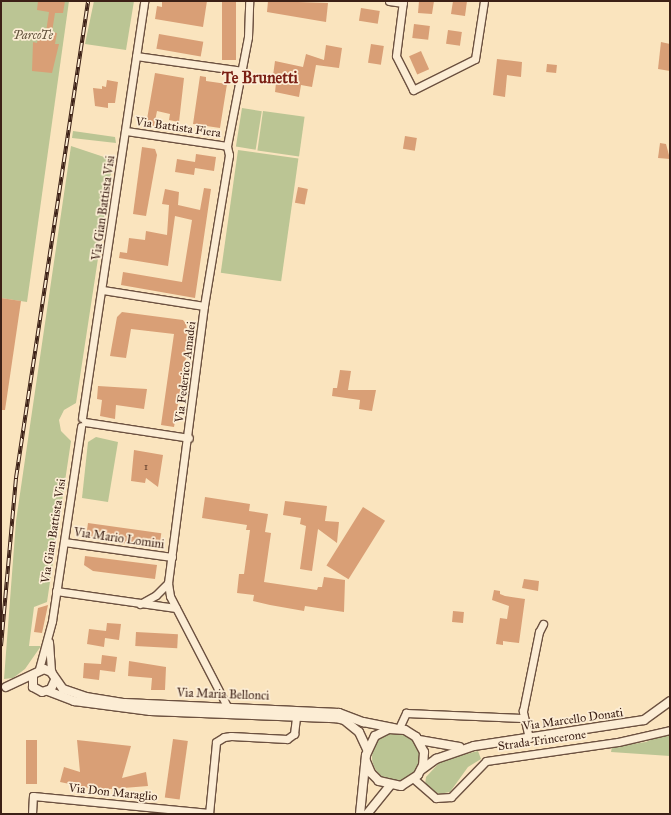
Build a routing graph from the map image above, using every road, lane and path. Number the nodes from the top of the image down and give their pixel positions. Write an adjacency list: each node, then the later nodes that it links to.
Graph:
1 (144, 1): 6 (street, Via Gian Battista Visi)
2 (249, 1): 7 (street, Via Federico Amadei)
3 (389, 1): 5 (street)
4 (484, 1): 5 (street)
5 (403, 2)
6 (136, 56): 7 (street); 8 (street, Via Gian Battista Visi)
7 (243, 71): 9 (street, Via Federico Amadei)
8 (126, 131): 9 (street, Via Battista Fiera); 10 (street, Via Gian Battista Visi)
9 (227, 146): 11 (street, Via Federico Amadei)
10 (103, 290): 11 (street); 12 (street, Via Gian Battista Visi)
11 (204, 306): 13 (street, Via Federico Amadei)
12 (83, 422): 13 (street); 14 (street, Via Gian Battista Visi)
13 (189, 438): 15 (street, Via Federico Amadei)
14 (64, 542): 15 (street, Via Mario Lomini); 17 (street, Via Gian Battista Visi)
15 (172, 557): 16 (street, Via Federico Amadei)
16 (168, 583): 18 (street); 19 (street, Via Federico Amadei)
17 (56, 591): 18 (street); 21 (street, Via Gian Battista Visi)
18 (140, 604): 19 (street)
19 (176, 608): 27 (street, Via Federico Amadei)
20 (543, 624): 30 (street)
21 (49, 640): 22 (street, Via Gian Battista Visi); 23 (street, Via Gian Battista Visi)
22 (36, 672): 23 (street, Via Maria Bellonci); 24 (street); 24 (street, Via Maria Bellonci)
23 (53, 676): 25 (street); 27 (street, Via Maria Bellonci)
24 (33, 688): 25 (street, Via Maria Bellonci)
25 (48, 691): 28 (street, Via Maria Bellonci)
26 (670, 701): 33 (street, Via Marcello Donati)
27 (226, 707): 28 (street); 31 (street, Via Maria Bellonci)
28 (251, 716): 29 (street, Via Maria Bellonci)
29 (296, 717): 36 (street, Via Maria Bellonci); 41 (street)
30 (522, 718): 31 (street); 33 (street)
31 (396, 728): 34 (street, Via Marcello Donati); 36 (street)
32 (670, 730): 39 (street, Strada Trincerone)
33 (529, 738): 35 (street, Via Marcello Donati)
34 (419, 740): 35 (street, Via Marcello Donati); 38 (street)
35 (474, 746): 38 (street, Via Marcello Donati)
36 (367, 749): 37 (street)
37 (366, 761): 40 (street); 43 (street)
38 (421, 770): 39 (street, Via Marcello Donati)
39 (414, 779): 40 (street)
40 (390, 786): 44 (street)
41 (209, 813): 42 (street, Via Don Maraglio)
42 (32, 814)
43 (360, 814)
44 (368, 814)

